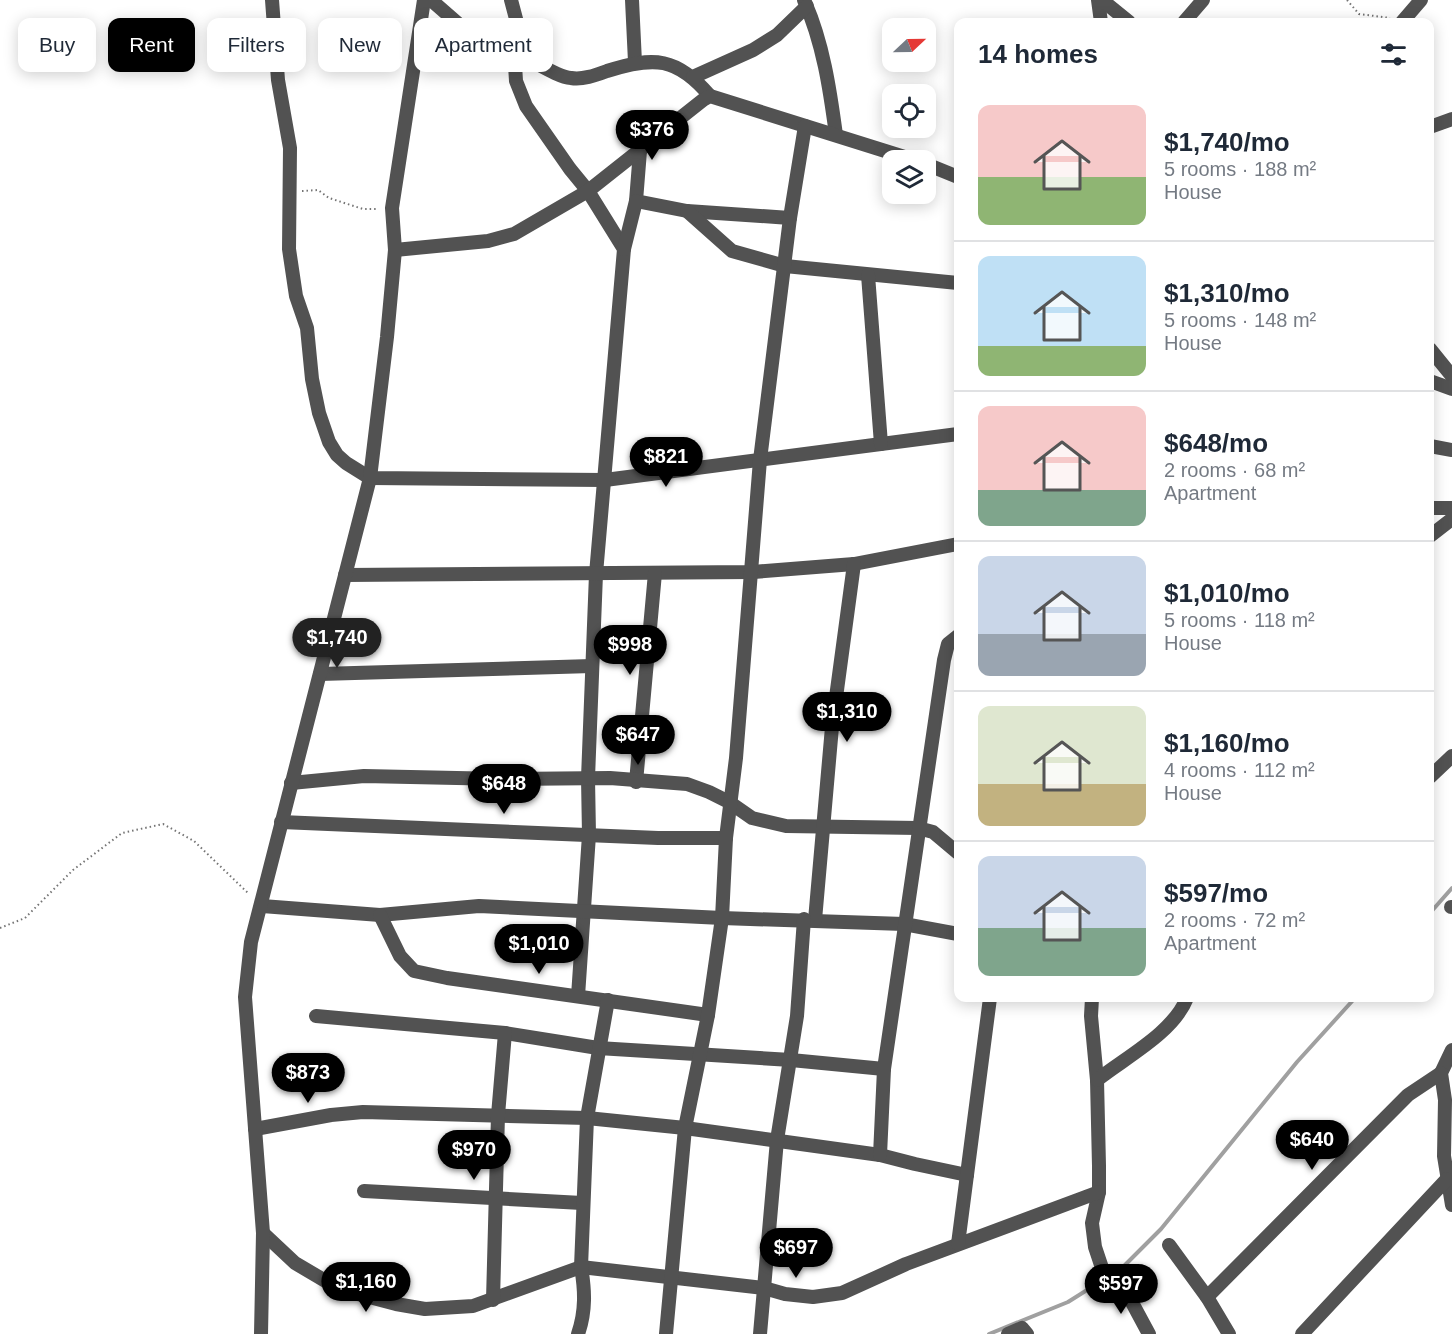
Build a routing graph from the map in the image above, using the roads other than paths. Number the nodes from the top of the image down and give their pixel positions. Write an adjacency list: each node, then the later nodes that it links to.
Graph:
1 (272, 0): 47 (street)
2 (424, 0): 34 (street)
3 (431, 0): 10 (street)
4 (511, 0): 11 (street)
5 (632, 0): 16 (street)
6 (1100, 0): 12 (street); 13 (street)
7 (1421, 0): 15 (street)
8 (806, 3): 19 (street); 24 (street)
9 (1196, 4): 14 (street)
10 (452, 18)
11 (516, 18)
12 (1101, 18)
13 (1125, 18)
14 (1187, 18)
15 (1406, 18)
16 (635, 62): 18 (street); 19 (street)
17 (517, 72): 29 (street)
18 (551, 72)
19 (693, 77): 20 (street)
20 (710, 96): 22 (street); 26 (street)
21 (1452, 119): 23 (street)
22 (805, 126): 24 (street); 32 (street)
23 (1434, 126)
24 (836, 135): 25 (street)
25 (883, 150)
26 (640, 151): 29 (street); 30 (street)
27 (936, 168): 28 (street)
28 (954, 175)
29 (588, 191): 33 (street); 34 (street)
30 (636, 201): 31 (street); 33 (street)
31 (687, 211): 32 (street); 35 (street)
32 (790, 218): 35 (street)
33 (624, 249): 48 (street)
34 (395, 250): 47 (street)
35 (785, 266): 36 (street); 46 (street)
36 (868, 275): 37 (street); 43 (street)
37 (954, 283)
38 (1434, 354): 39 (street)
39 (1452, 376)
40 (1434, 382): 41 (street)
41 (1452, 389)
42 (954, 435): 43 (street)
43 (881, 444): 46 (street)
44 (1434, 447): 45 (street)
45 (1452, 450)
46 (760, 460): 48 (street); 55 (street)
47 (370, 478): 48 (street); 58 (street)
48 (605, 480): 57 (street)
49 (1434, 508): 50 (street)
50 (1452, 508)
51 (1452, 519): 52 (street)
52 (1434, 533)
53 (954, 545): 54 (street)
54 (854, 564): 55 (street); 69 (street)
55 (753, 572): 56 (street); 67 (street)
56 (655, 573): 57 (street); 65 (street)
57 (596, 574): 58 (street); 60 (street)
58 (345, 575): 61 (street)
59 (954, 639): 70 (street)
60 (592, 666): 61 (street); 64 (street)
61 (320, 674): 66 (street)
62 (1452, 756): 63 (street)
63 (1434, 773)
64 (588, 778): 65 (street); 66 (street); 71 (street)
65 (636, 782): 67 (street)
66 (291, 783): 68 (street)
67 (729, 802): 69 (street); 72 (street)
68 (281, 822): 71 (street); 74 (street)
69 (824, 828): 70 (street); 78 (street)
70 (918, 828): 73 (street); 79 (street)
71 (589, 835): 72 (street); 75 (street)
72 (726, 838): 77 (street)
73 (954, 850)
74 (262, 906): 76 (street); 99 (street)
75 (583, 911): 76 (street); 77 (street); 81 (street)
76 (380, 915): 81 (street)
77 (722, 918): 78 (street); 86 (street)
78 (810, 920): 79 (street); 92 (street)
79 (904, 924): 80 (street); 93 (street)
80 (954, 933)
81 (578, 996): 82 (street)
82 (608, 1000): 86 (street); 89 (street)
83 (989, 1002): 103 (street)
84 (1092, 1002): 95 (street)
85 (1185, 1002): 95 (street)
86 (708, 1015): 91 (street)
87 (316, 1016): 88 (street)
88 (505, 1033): 89 (street); 96 (street)
89 (598, 1048): 91 (street); 97 (street)
90 (1452, 1050): 94 (street)
91 (700, 1056): 92 (street); 98 (street)
92 (791, 1060): 93 (street); 101 (street)
93 (884, 1069): 102 (street)
94 (1441, 1073): 100 (street); 118 (street)
95 (1097, 1080): 106 (street)
96 (498, 1115): 97 (street); 99 (street); 107 (street)
97 (587, 1118): 98 (street); 108 (street)
98 (685, 1128): 101 (street); 115 (street)
99 (255, 1129): 110 (street)
100 (1448, 1129): 104 (street)
101 (777, 1140): 102 (street); 117 (street)
102 (880, 1155): 103 (street)
103 (967, 1175): 111 (street)
104 (1447, 1179): 109 (street); 128 (street)
105 (364, 1191): 107 (street)
106 (1099, 1192): 111 (street); 114 (street)
107 (495, 1198): 108 (street); 119 (street)
108 (582, 1203): 113 (street)
109 (1452, 1205)
110 (263, 1233): 119 (street); 120 (street)
111 (958, 1244): 117 (street)
112 (1169, 1245): 118 (street)
113 (581, 1267): 115 (street); 119 (street); 121 (street)
114 (1102, 1268)
115 (672, 1278): 117 (street); 122 (street)
116 (1121, 1282): 126 (street)
117 (764, 1288): 123 (street)
118 (1207, 1298): 127 (street)
119 (493, 1300)
120 (261, 1334)
121 (578, 1334)
122 (666, 1334)
123 (760, 1334)
124 (1008, 1334): 125 (street)
125 (1027, 1334)
126 (1149, 1334)
127 (1229, 1334)
128 (1302, 1334)

